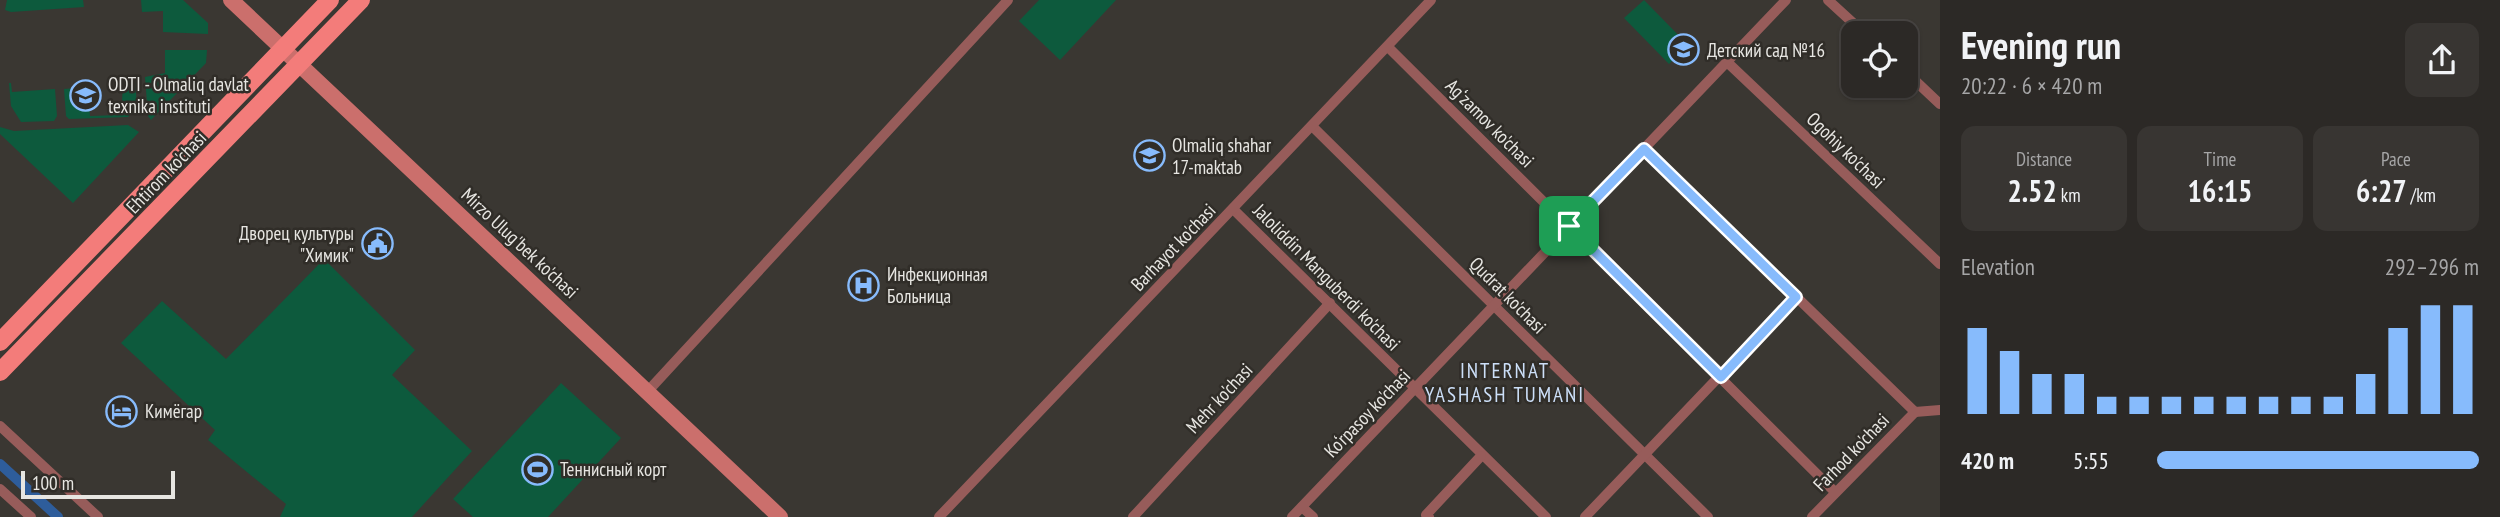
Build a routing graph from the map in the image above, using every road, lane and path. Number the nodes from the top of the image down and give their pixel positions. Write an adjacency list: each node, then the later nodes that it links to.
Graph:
1 (231, 0): 10 (main road, Mirzo Ulug'bek ko'chasi)
2 (330, 0): 10 (main road, Ehtirom ko'chasi)
3 (361, 0): 12 (main road, Ehtirom ko'chasi)
4 (1008, 0): 27 (street)
5 (1432, 0): 9 (street, Barhayot ko'chasi)
6 (1786, 0): 11 (street, Ko‘rpasoy ko'chasi)
7 (1828, 0): 8 (street)
8 (1851, 21)
9 (1388, 47): 15 (street, Barhayot ko'chasi); 18 (street, Ag‘zamov ko'chasi)
10 (283, 51): 12 (main road, Mirzo Ulug'bek ko'chasi); 23 (main road, Ehtirom ko'chasi)
11 (1727, 62): 16 (street, Ko‘rpasoy ko'chasi); 19 (street, Ogohiy ko'chasi)
12 (299, 66): 24 (main road, Ehtirom ko'chasi); 27 (main road, Mirzo Ulug'bek ko'chasi)
13 (1918, 83): 14 (street)
14 (1940, 104)
15 (1313, 127): 17 (street, Barhayot ko'chasi); 22 (street, Qudrat ko'chasi)
16 (1644, 149): 18 (street, Ko‘rpasoy ko'chasi); 20 (street)
17 (1233, 209): 21 (street, Jaloliddin Manguberdi ko'chasi); 39 (street, Barhayot ko'chasi)
18 (1569, 226): 22 (street, Ko‘rpasoy ko'chasi); 25 (street, Ag‘zamov ko'chasi)
19 (1940, 264)
20 (1796, 297): 25 (street); 29 (street)
21 (1330, 303): 26 (street, Jaloliddin Manguberdi ko'chasi); 40 (street, Mehr ko'chasi)
22 (1493, 305): 26 (street, Ko‘rpasoy ko'chasi); 31 (street, Qudrat ko'chasi)
23 (0, 341)
24 (0, 372)
25 (1721, 377): 31 (street); 34 (street, Ag‘zamov ko'chasi)
26 (1415, 388): 32 (street, Jaloliddin Manguberdi ko'chasi); 35 (street, Ko‘rpasoy ko'chasi)
27 (648, 391): 38 (main road, Mirzo Ulug'bek ko'chasi)
28 (1940, 410): 29 (street)
29 (1915, 412): 34 (street, Farhod ko'chasi)
30 (0, 426): 37 (street)
31 (1644, 453): 45 (street); 46 (street, Qudrat ko'chasi)
32 (1481, 456): 43 (street); 44 (street, Jaloliddin Manguberdi ko'chasi)
33 (0, 489): 36 (street)
34 (1835, 492): 47 (street, Farhod ko'chasi)
35 (1302, 507): 41 (street, Ko‘rpasoy ko'chasi); 42 (street)
36 (31, 517)
37 (98, 517)
38 (780, 517)
39 (939, 517)
40 (1133, 517)
41 (1292, 517)
42 (1313, 517)
43 (1429, 517)
44 (1546, 517)
45 (1585, 517)
46 (1708, 517)
47 (1812, 517)

